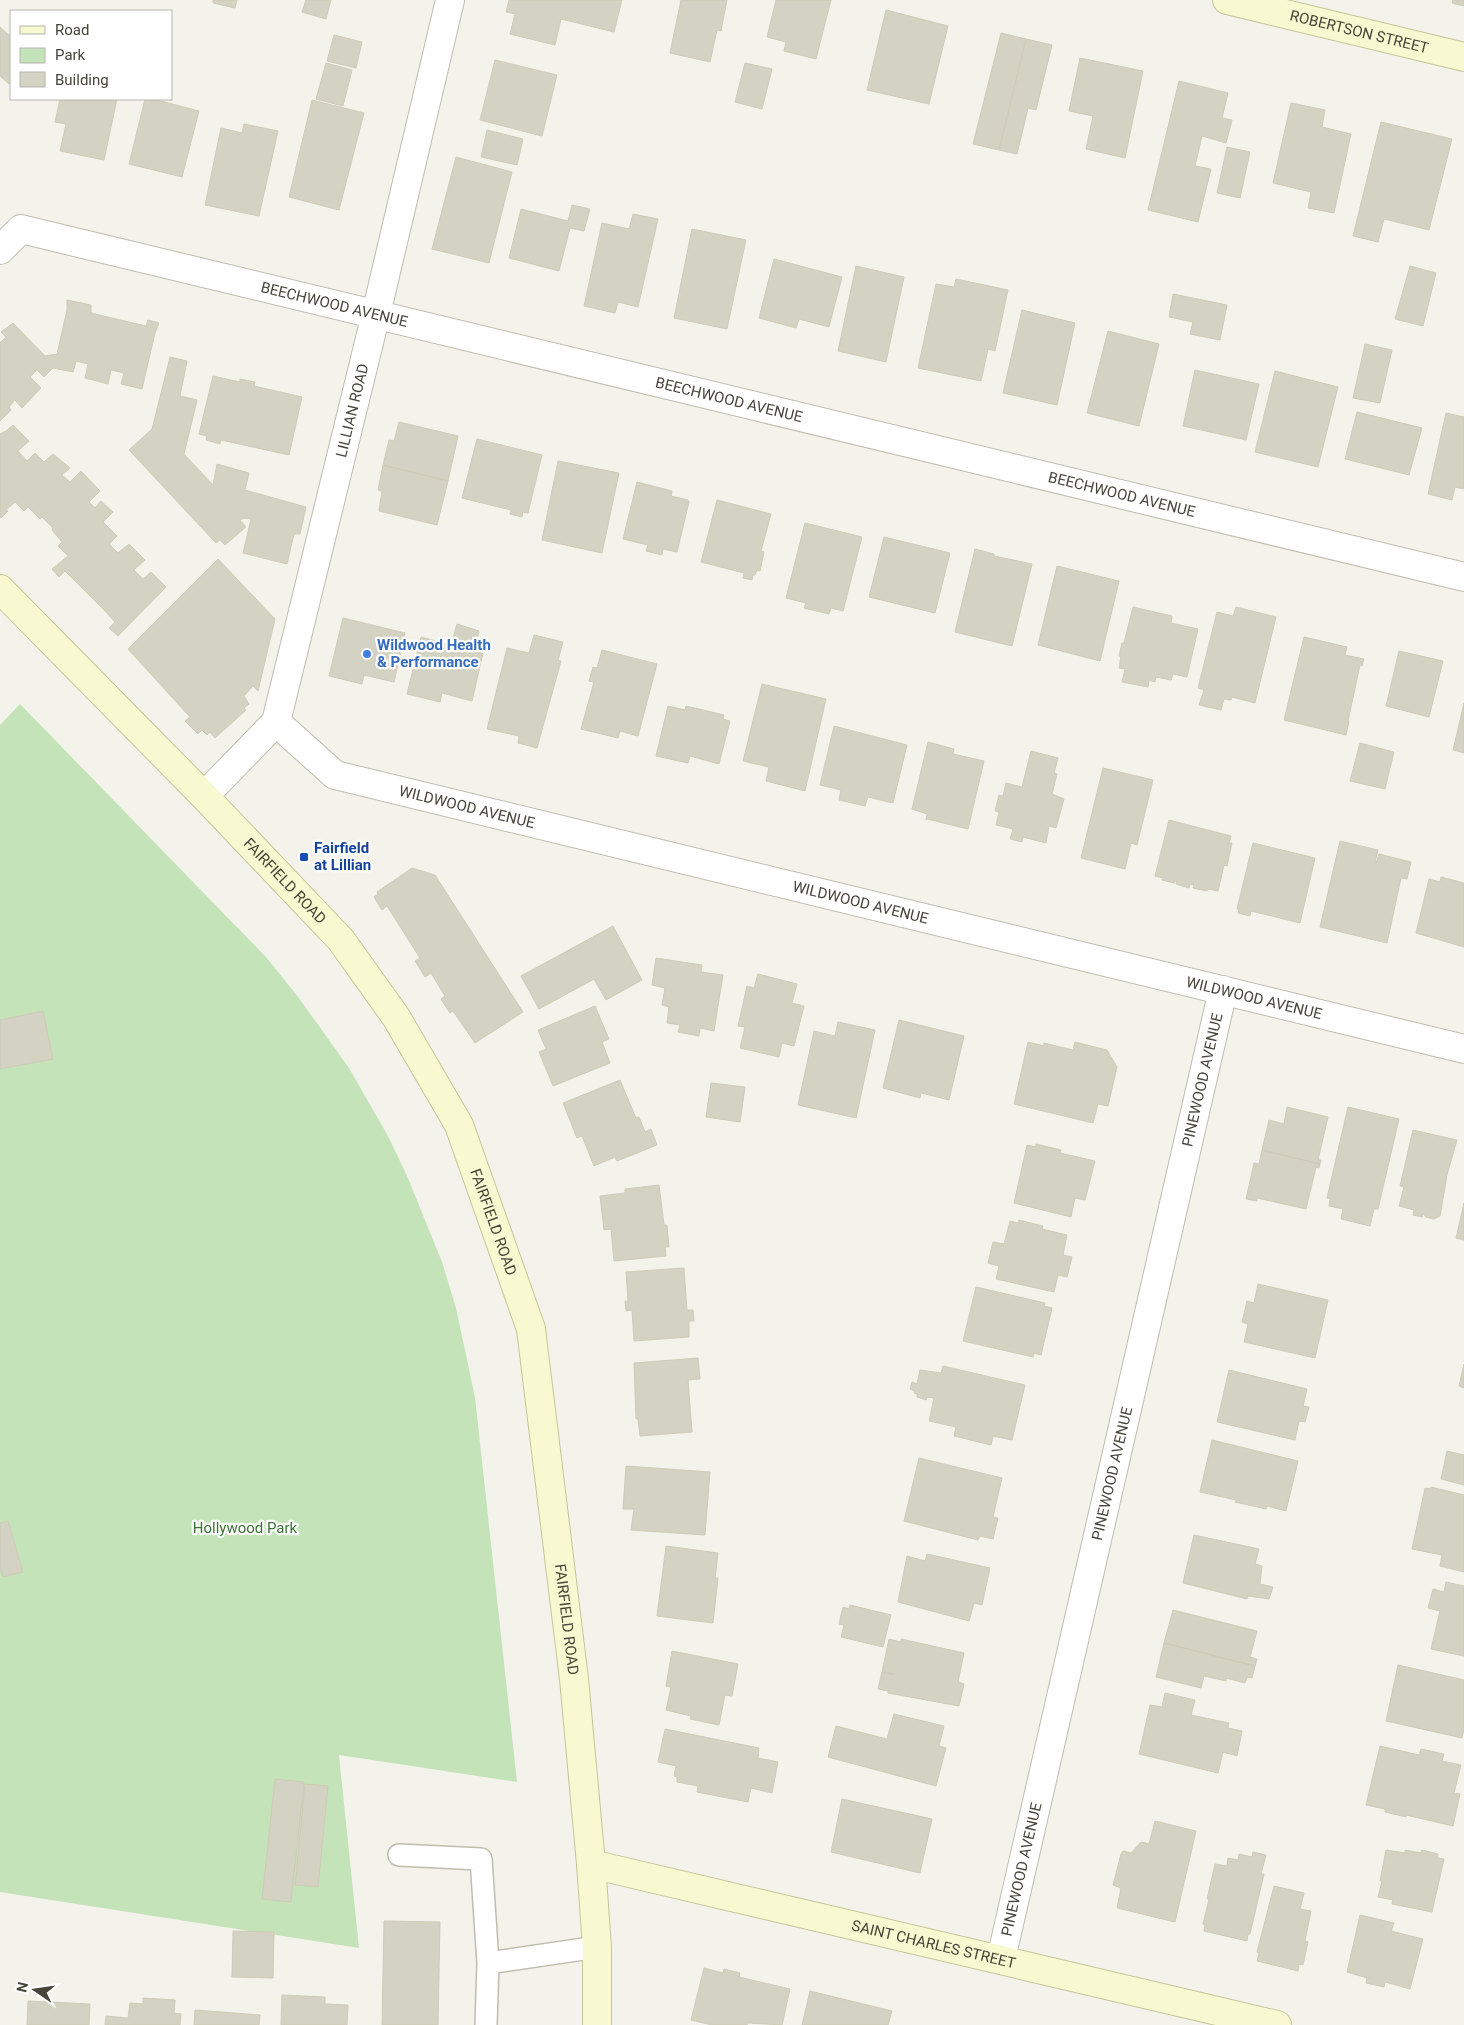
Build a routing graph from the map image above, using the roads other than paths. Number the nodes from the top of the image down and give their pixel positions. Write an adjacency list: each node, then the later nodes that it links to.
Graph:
1 (450, 0): 5 (street, LILLIAN ROAD)
2 (1227, 0): 3 (street, ROBERTSON STREET)
3 (1464, 56)
4 (0, 250): 5 (street, BEECHWOOD AVENUE)
5 (376, 314): 6 (street, BEECHWOOD AVENUE); 8 (street, LILLIAN ROAD)
6 (1464, 577)
7 (0, 589): 9 (street, FAIRFIELD ROAD)
8 (276, 722): 9 (street); 10 (street, WILDWOOD AVENUE)
9 (204, 796): 13 (street, FAIRFIELD ROAD)
10 (1223, 990): 11 (street, WILDWOOD AVENUE); 15 (street, PINEWOOD AVENUE)
11 (1464, 1048)
12 (399, 1855): 16 (lane)
13 (592, 1864): 14 (street, FAIRFIELD ROAD); 15 (street, SAINT CHARLES STREET)
14 (597, 1946): 16 (lane); 18 (street, FAIRFIELD ROAD)
15 (1001, 1959): 19 (street, SAINT CHARLES STREET)
16 (488, 1963): 17 (lane)
17 (486, 2025)
18 (597, 2025)
19 (1277, 2025)

